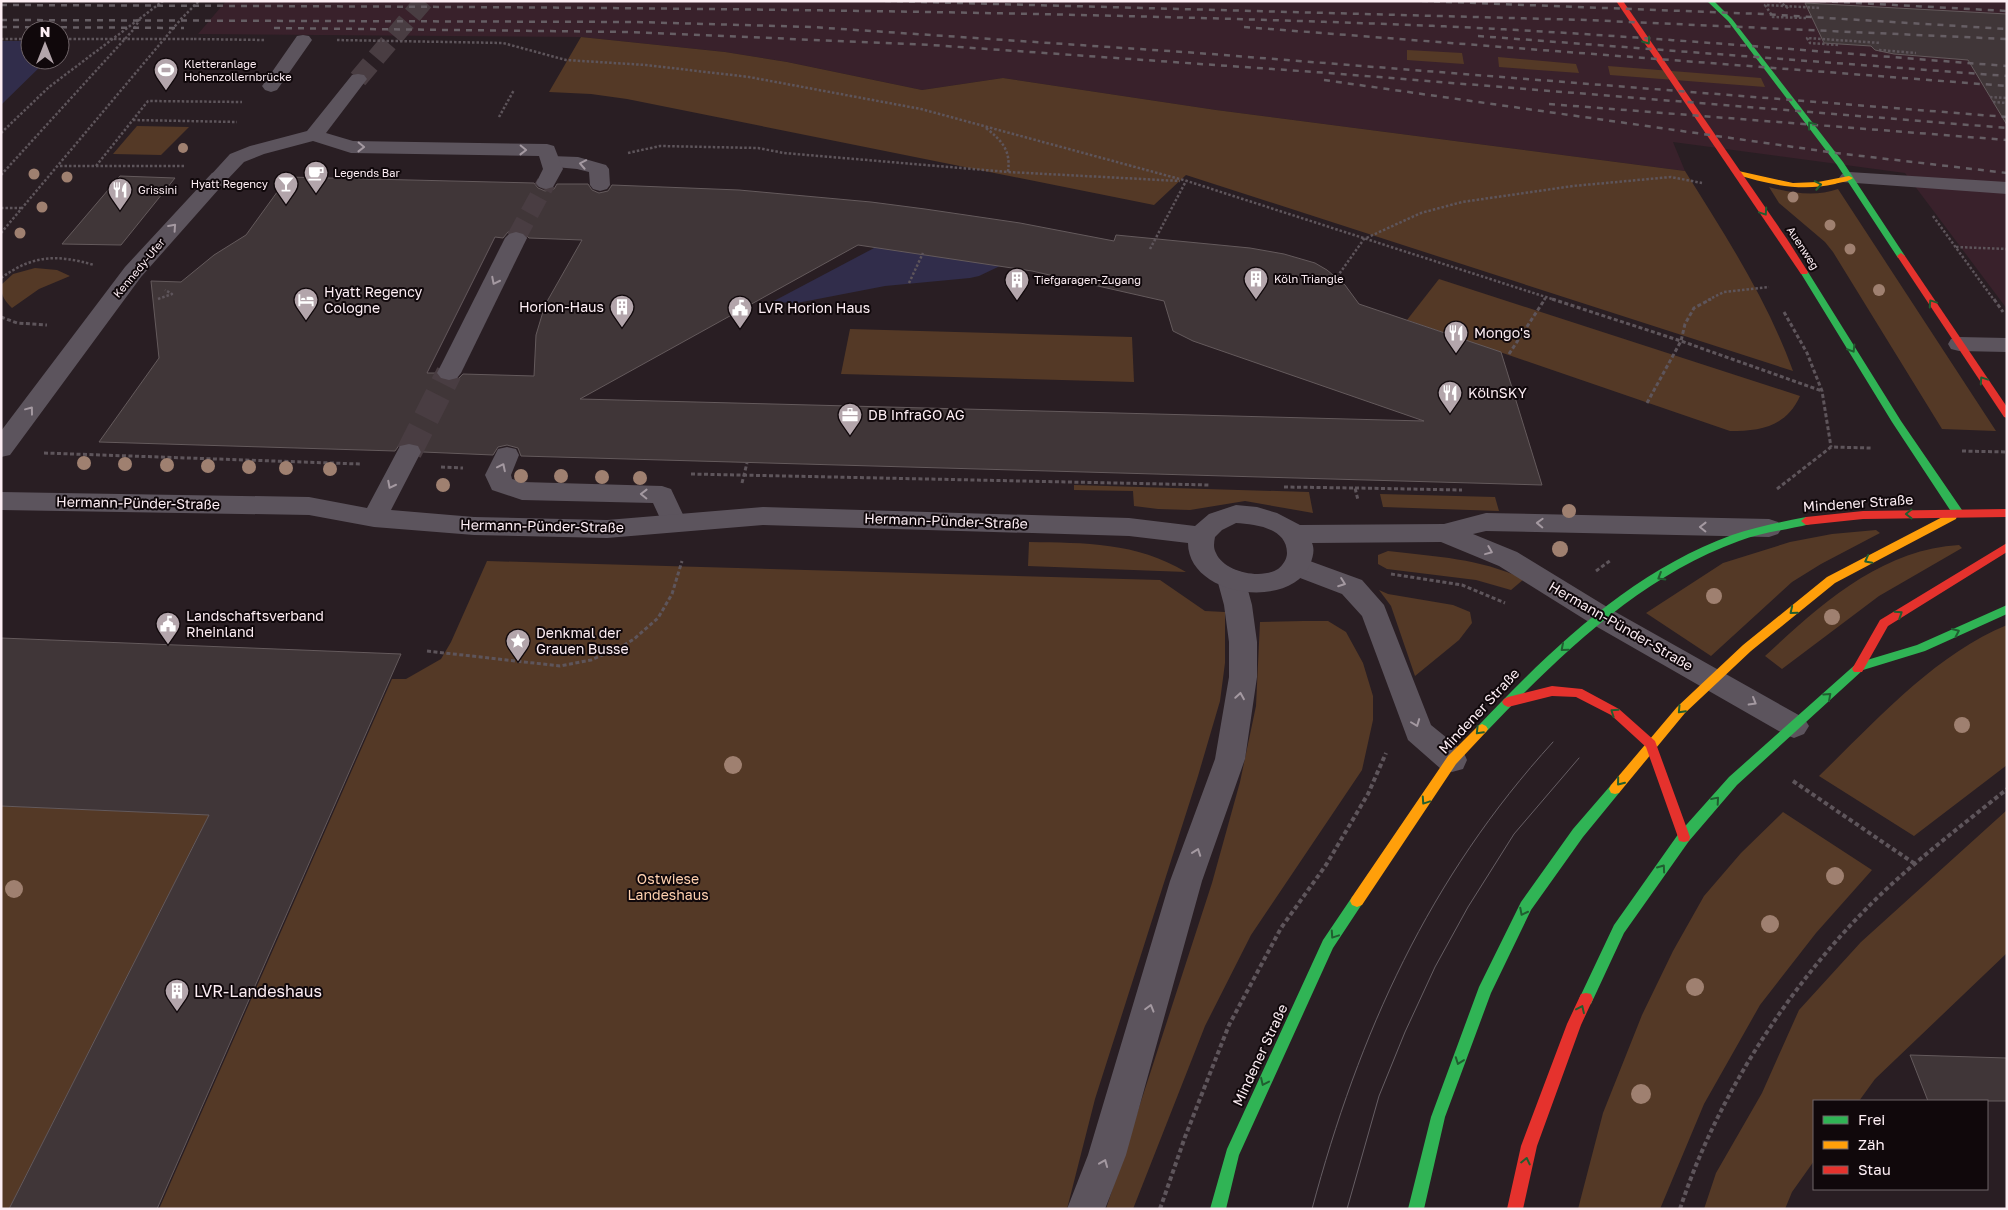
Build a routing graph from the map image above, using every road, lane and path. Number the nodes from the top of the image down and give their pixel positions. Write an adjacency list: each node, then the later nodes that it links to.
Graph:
1 (163, 1): 8 (path)
2 (198, 1): 32 (path)
3 (1619, 1): 36 (main road, Auenweg, one-way to 36)
4 (1710, 1): 38 (main road, one-way to 4)
5 (1779, 1): 7 (path)
6 (1819, 8): 9 (path)
7 (1789, 9)
8 (140, 18): 28 (path); 37 (path)
9 (1806, 18)
10 (1, 39): 11 (path)
11 (20, 39)
12 (70, 39): 13 (path, bridge)
13 (303, 40): 19 (street); 27 (path)
14 (1880, 44): 15 (path)
15 (1838, 45)
16 (1879, 50): 17 (path)
17 (1916, 53)
18 (358, 79): 29 (street)
19 (271, 86)
20 (1990, 97): 21 (path)
21 (2007, 98)
22 (230, 102): 25 (path)
23 (1993, 102): 24 (path)
24 (2007, 103)
25 (133, 120): 26 (path); 33 (path)
26 (224, 122)
27 (983, 126): 35 (path); 40 (path)
28 (1, 132)
29 (314, 135): 31 (street, one-way to 31); 34 (street, Kennedy-Ufer)
30 (628, 154): 35 (path)
31 (551, 162): 41 (street); 43 (street, one-way to 31)
32 (59, 166): 33 (path); 46 (path)
33 (96, 166): 34 (path)
34 (224, 171): 54 (street, Kennedy-Ufer, one-way to 34)
35 (1008, 172): 40 (path)
36 (1737, 172): 38 (main road, one-way to 38); 73 (main road, Auenweg, one-way to 73)
37 (1, 175)
38 (1849, 178): 39 (street); 62 (main road, one-way to 38)
39 (1886, 180): 44 (street); 50 (path)
40 (1187, 181): 49 (path); 51 (path)
41 (546, 184)
42 (1707, 184): 49 (path)
43 (600, 185)
44 (2007, 188)
45 (1, 208): 46 (path)
46 (22, 208): 47 (path)
47 (1, 233)
48 (516, 238): 65 (street, one-way to 65)
49 (1364, 239): 55 (path); 59 (path)
50 (1956, 247): 52 (path); 60 (path)
51 (1150, 249)
52 (2007, 249)
53 (923, 253): 57 (path)
54 (133, 272): 56 (path); 69 (street, Kennedy-Ufer, one-way to 54)
55 (1337, 277)
56 (1, 278)
57 (909, 283)
58 (1769, 287): 61 (path)
59 (1546, 297): 61 (path); 64 (path)
60 (2006, 316)
61 (1682, 341): 66 (path); 68 (path)
62 (1959, 344): 63 (street); 67 (main road, one-way to 62)
63 (2007, 344)
64 (1509, 354)
65 (449, 373)
66 (1647, 404)
67 (2007, 415)
68 (1831, 447)
69 (1, 450)
70 (408, 452): 75 (street, one-way to 75)
71 (507, 455): 76 (street, one-way to 71)
72 (1, 501): 75 (street, Hermann-Pünder-Straße)
73 (1958, 514): 74 (main road, Mindener Straße); 77 (main road); 78 (main road, Mindener Straße, one-way to 78); 90 (main road, Mindener Straße, one-way to 90)
74 (2007, 514)
75 (374, 518): 76 (street, Hermann-Pünder-Straße)
76 (674, 523): 81 (street, Hermann-Pünder-Straße)
77 (1990, 526)
78 (1769, 528): 79 (street, Hermann-Pünder-Straße, one-way to 79); 87 (main road, Mindener Straße, one-way to 87)
79 (1444, 533): 80 (street, Hermann-Pünder-Straße); 87 (street, Hermann-Pünder-Straße, one-way to 87)
80 (1293, 534): 81 (street); 84 (street)
81 (1202, 536): 85 (street)
82 (2007, 547): 89 (main road, one-way to 82)
83 (682, 561): 88 (path)
84 (1296, 566): 85 (street); 94 (street, one-way to 94)
85 (1231, 579): 97 (street, one-way to 85)
86 (2007, 609): 89 (main road, one-way to 86)
87 (1602, 617): 90 (street, Hermann-Pünder-Straße); 91 (main road, Mindener Straße, one-way to 91)
88 (427, 651)
89 (1861, 666): 92 (main road, one-way to 89)
90 (1713, 678): 92 (street, Hermann-Pünder-Straße, one-way to 92); 93 (main road, Mindener Straße, one-way to 93)
91 (1507, 702): 93 (main road, one-way to 91); 94 (main road, Mindener Straße, one-way to 94)
92 (1794, 726): 96 (main road, one-way to 92)
93 (1651, 744): 96 (main road); 99 (main road, Mindener Straße, one-way to 99)
94 (1452, 760): 98 (main road, Mindener Straße, one-way to 98)
95 (2007, 788): 101 (path)
96 (1684, 837): 100 (main road, one-way to 96)
97 (1086, 1209)
98 (1218, 1209)
99 (1416, 1209)
100 (1515, 1209)
101 (1680, 1209)

